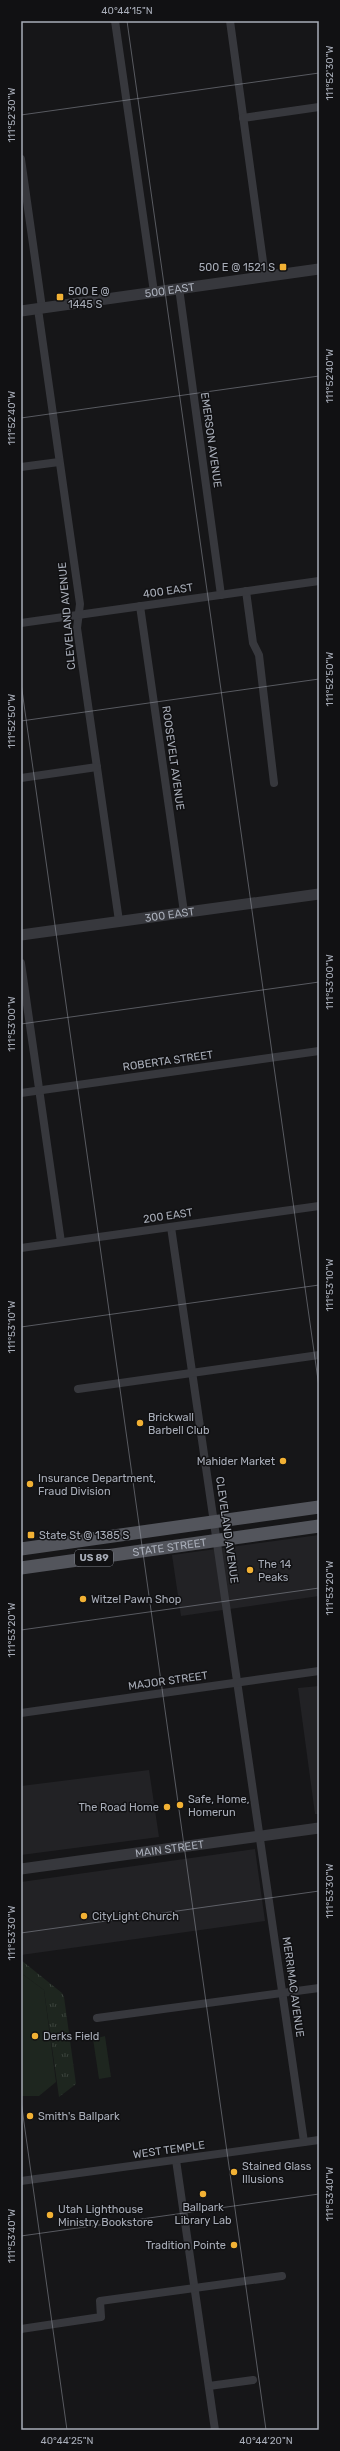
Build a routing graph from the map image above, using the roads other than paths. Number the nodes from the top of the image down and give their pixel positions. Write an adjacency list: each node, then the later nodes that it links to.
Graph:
1 (115, 21): 9 (street)
2 (230, 21): 4 (street)
3 (319, 107): 4 (street)
4 (243, 118): 7 (street)
5 (21, 159): 10 (street, CLEVELAND AVENUE)
6 (319, 269): 7 (street, 500 EAST)
7 (265, 276): 8 (street, 500 EAST)
8 (179, 288): 9 (street, 500 EAST); 16 (street, EMERSON AVENUE)
9 (154, 292): 10 (street, 500 EAST)
10 (40, 309): 11 (street, 500 EAST); 12 (street, CLEVELAND AVENUE)
11 (21, 311)
12 (59, 462): 13 (street); 18 (street, CLEVELAND AVENUE)
13 (21, 467)
14 (319, 581): 15 (street, 400 EAST)
15 (246, 591): 16 (street, 400 EAST); 22 (street)
16 (222, 595): 17 (street, 400 EAST)
17 (140, 606): 18 (street, 400 EAST); 24 (street, ROOSEVELT AVENUE)
18 (79, 615): 19 (street, 400 EAST); 20 (street, CLEVELAND AVENUE)
19 (21, 623)
20 (97, 767): 21 (street); 25 (street, CLEVELAND AVENUE)
21 (21, 778)
22 (274, 783)
23 (319, 894): 24 (street, 300 EAST)
24 (184, 912): 25 (street, 300 EAST)
25 (119, 921): 26 (street, 300 EAST)
26 (21, 935)
27 (21, 963): 29 (street)
28 (319, 1050): 29 (street, ROBERTA STREET)
29 (39, 1090): 30 (street, ROBERTA STREET); 33 (street)
30 (21, 1093)
31 (319, 1206): 32 (street, 200 EAST)
32 (172, 1227): 33 (street, 200 EAST); 36 (street, CLEVELAND AVENUE)
33 (61, 1242): 34 (street, 200 EAST)
34 (21, 1248)
35 (319, 1355): 36 (street)
36 (193, 1373): 37 (street); 39 (street, CLEVELAND AVENUE)
37 (78, 1389)
38 (319, 1507): 39 (main road, STATE STREET / US 89)
39 (215, 1522): 41 (street, CLEVELAND AVENUE); 42 (main road, STATE STREET / US 89)
40 (319, 1526): 41 (main road, STATE STREET / US 89)
41 (218, 1541): 43 (main road, STATE STREET / US 89); 45 (street, CLEVELAND AVENUE)
42 (21, 1549)
43 (21, 1568)
44 (319, 1671): 45 (street, MAJOR STREET)
45 (238, 1683): 46 (street, MAJOR STREET); 48 (street, CLEVELAND AVENUE)
46 (21, 1713)
47 (319, 1828): 48 (street, MAIN STREET)
48 (260, 1836): 49 (street, MAIN STREET); 51 (street, MERRIMAC AVENUE)
49 (21, 1869)
50 (319, 1988): 51 (street)
51 (282, 1993): 52 (street); 54 (street, MERRIMAC AVENUE)
52 (97, 2018)
53 (319, 2140): 54 (street, WEST TEMPLE)
54 (304, 2142): 55 (street, WEST TEMPLE)
55 (176, 2160): 56 (street, WEST TEMPLE); 58 (street)
56 (21, 2181)
57 (282, 2276): 58 (street)
58 (195, 2288): 59 (street); 61 (street)
59 (21, 2329)
60 (254, 2380): 61 (street)
61 (209, 2386): 62 (street)
62 (215, 2430)

